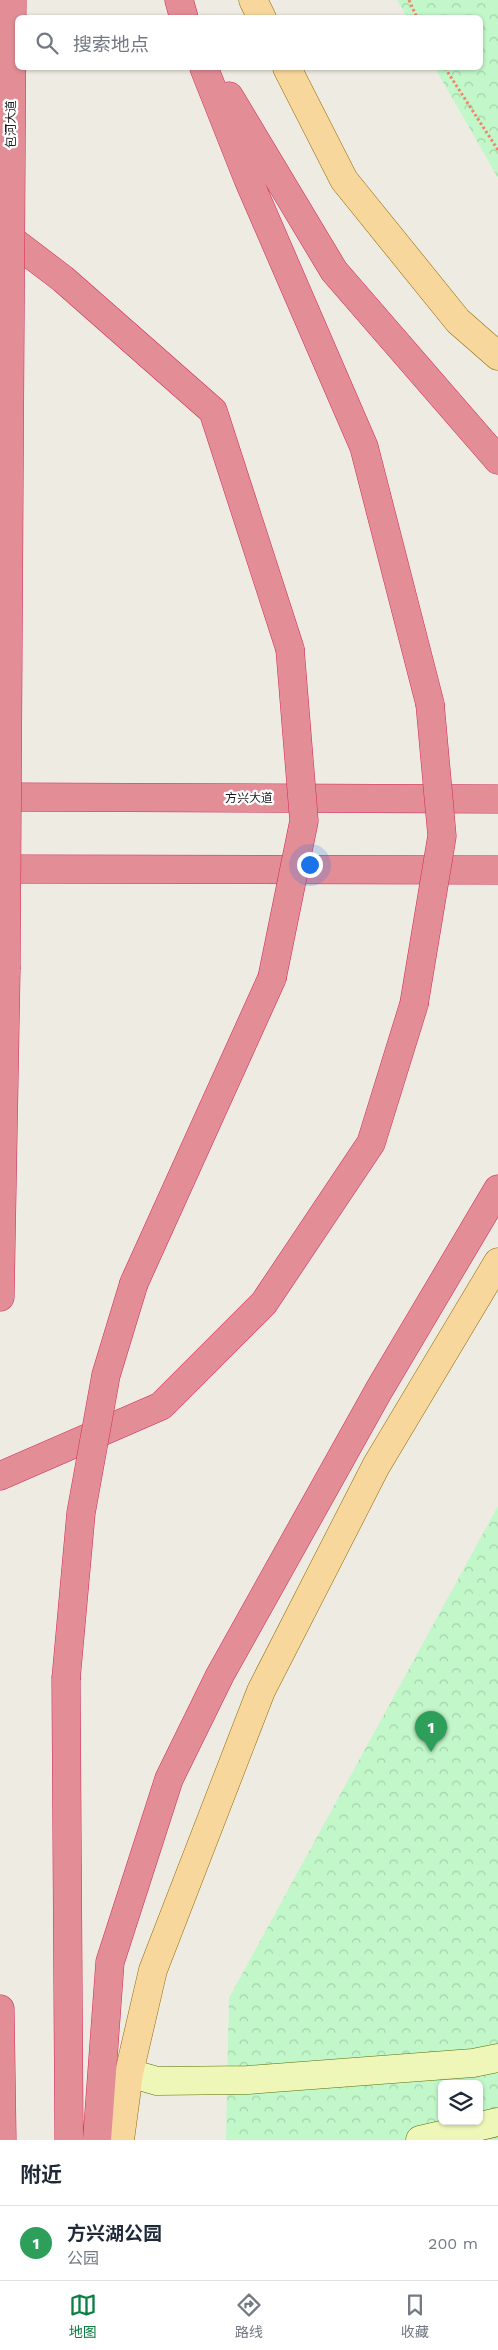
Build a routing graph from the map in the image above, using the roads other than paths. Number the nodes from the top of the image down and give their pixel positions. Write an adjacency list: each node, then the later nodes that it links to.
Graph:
1 (12, 0): 18 (highway, 包河大道, bridge)
2 (179, 0): 4 (highway)
3 (253, 0): 5 (main road)
4 (183, 15)
5 (260, 15)
6 (205, 70): 19 (highway, bridge)
7 (213, 70): 11 (highway)
8 (288, 70): 10 (main road)
9 (0, 231): 25 (highway, bridge)
10 (498, 356)
11 (498, 460)
12 (0, 797): 13 (highway, 方兴大道)
13 (498, 799)
14 (0, 868): 15 (highway)
15 (498, 870)
16 (498, 1189): 26 (highway)
17 (498, 1262): 22 (main road)
18 (0, 1297)
19 (0, 1476)
20 (0, 2009): 24 (highway)
21 (498, 2058): 22 (street)
22 (129, 2073): 27 (main road)
23 (498, 2122): 28 (street)
24 (2, 2140)
25 (69, 2140)
26 (97, 2140)
27 (120, 2140)
28 (420, 2140)

